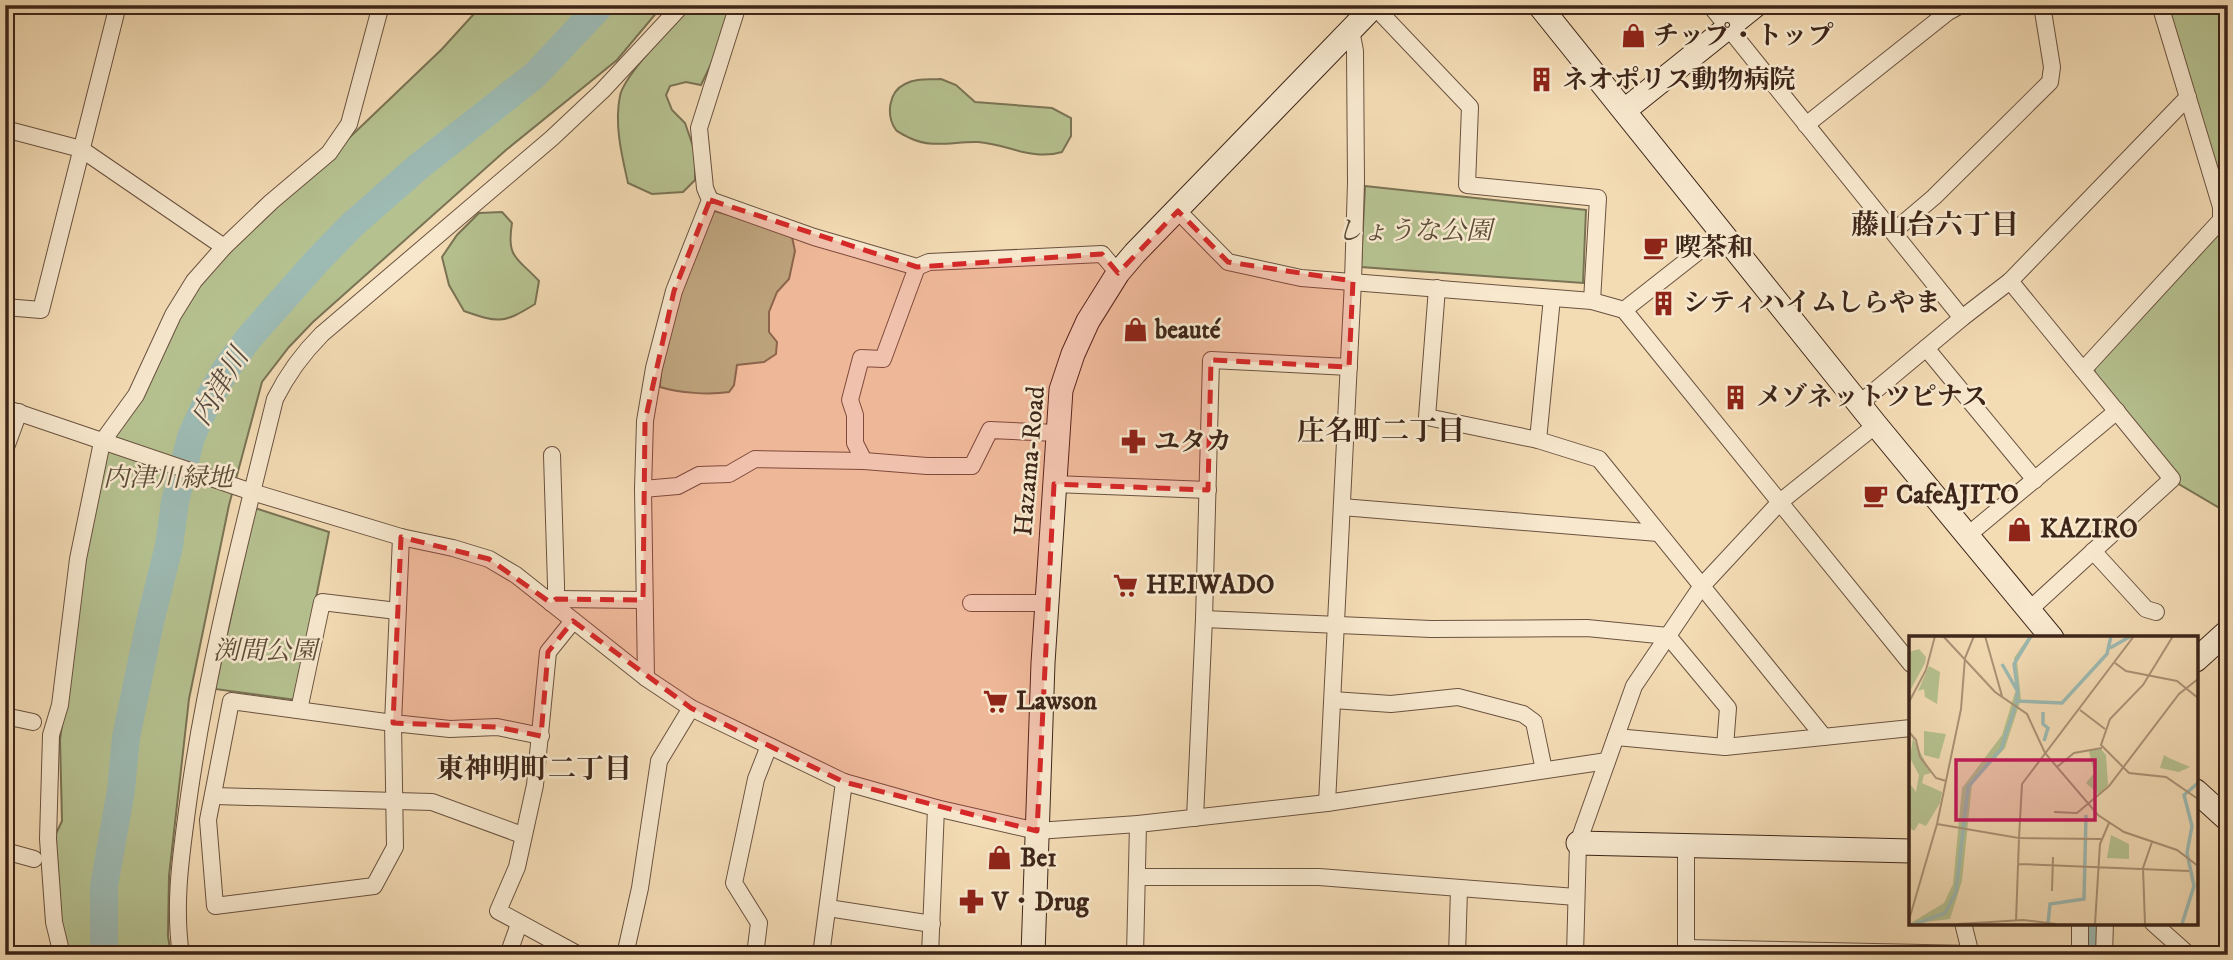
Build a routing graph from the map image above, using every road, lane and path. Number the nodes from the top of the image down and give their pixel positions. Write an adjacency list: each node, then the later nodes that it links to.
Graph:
1 (118, 5): 18 (street)
2 (381, 5): 23 (street)
3 (682, 5): 51 (street)
4 (738, 5): 19 (street)
5 (1539, 5): 15 (street)
6 (1710, 5): 12 (street)
7 (1756, 5): 12 (street)
8 (1961, 5): 16 (street)
9 (2042, 5): 21 (street)
10 (2160, 5): 14 (street)
11 (1375, 6): 13 (street, Hazama-Road); 30 (street)
12 (1728, 28): 15 (street); 16 (street)
13 (1352, 30): 20 (street, Hazama-Road); 26 (street)
14 (2188, 96): 27 (street); 36 (street)
15 (1625, 110): 22 (street)
16 (1806, 125): 21 (street)
17 (5, 129): 18 (street)
18 (81, 149): 23 (street); 31 (street)
19 (710, 200): 24 (street); 49 (street)
20 (1178, 211): 25 (street, Hazama-Road); 26 (street)
21 (1894, 231): 33 (street)
22 (1722, 233): 32 (street); 37 (street)
23 (224, 247): 43 (street)
24 (917, 267): 25 (street); 46 (street)
25 (1118, 273): 41 (street, Hazama-Road)
26 (1353, 281): 28 (street); 35 (street)
27 (2010, 281): 33 (street); 36 (street)
28 (1437, 288): 29 (street); 42 (street)
29 (1552, 298): 30 (street); 42 (street)
30 (1592, 301): 32 (street)
31 (5, 307)
32 (1624, 310): 52 (street)
33 (1962, 317): 34 (street)
34 (1926, 348): 37 (street); 47 (street)
35 (1349, 367): 50 (street); 53 (street)
36 (2083, 370): 39 (street)
37 (1859, 404): 40 (street)
38 (12, 410): 43 (street); 44 (street)
39 (2117, 411): 47 (street); 57 (street)
40 (1876, 425): 52 (street); 55 (street)
41 (1058, 433): 46 (street); 48 (street, Hazama-Road)
42 (1538, 440): 54 (street)
43 (105, 442): 51 (street); 117 (street)
44 (5, 450)
45 (552, 455): 60 (street)
46 (864, 461): 49 (street)
47 (2035, 480): 55 (street)
48 (1054, 484): 50 (street); 62 (street, Hazama-Road)
49 (643, 489): 59 (street)
50 (1208, 490): 66 (street)
51 (252, 492): 56 (street); 118 (street)
52 (1780, 502): 58 (street); 73 (street)
53 (1342, 507): 54 (street); 68 (street)
54 (1658, 533): 58 (street)
55 (1968, 535): 63 (street)
56 (401, 537): 60 (street); 64 (street)
57 (2093, 551): 63 (street); 65 (street)
58 (1701, 587): 70 (street); 84 (street)
59 (643, 600): 60 (street); 74 (street)
60 (553, 601): 67 (street)
61 (971, 603): 62 (street)
62 (1047, 603): 98 (street, Hazama-Road)
63 (2029, 610): 71 (street)
64 (397, 611): 77 (street); 80 (street)
65 (2156, 612)
66 (1204, 619): 68 (street); 95 (street)
67 (573, 621): 74 (street); 82 (street)
68 (1338, 624): 70 (street); 75 (street)
69 (2226, 635): 72 (street)
70 (1668, 636): 83 (street); 86 (street)
71 (2050, 636)
72 (2198, 658)
73 (1909, 662)
74 (646, 678): 76 (street)
75 (1333, 699): 88 (street); 93 (street)
76 (691, 708): 85 (street); 121 (street)
77 (299, 710): 80 (street); 91 (street)
78 (5, 716): 79 (street)
79 (33, 722)
80 (393, 723): 82 (street); 92 (street)
81 (1909, 728): 84 (street)
82 (541, 736): 99 (street)
83 (1616, 737): 86 (street); 87 (street)
84 (1824, 737): 86 (street)
85 (769, 746): 89 (street); 122 (street)
86 (1725, 747)
87 (1607, 761): 88 (street); 100 (street)
88 (1544, 770): 93 (street)
89 (844, 782): 94 (street); 108 (street)
90 (2198, 793): 96 (street)
91 (215, 796): 92 (street); 92 (street)
92 (395, 802): 99 (street)
93 (1327, 803): 95 (street)
94 (936, 808): 98 (street); 110 (street)
95 (1195, 818): 97 (street)
96 (2228, 820)
97 (1139, 824): 98 (street); 105 (street)
98 (1037, 831): 125 (street, Hazama-Road)
99 (522, 835): 109 (street)
100 (1578, 843): 101 (street); 107 (street)
101 (1686, 845): 103 (street); 115 (street)
102 (5, 851): 104 (street)
103 (1909, 851)
104 (34, 859)
105 (1137, 877): 106 (street); 126 (street)
106 (1459, 888): 107 (street); 127 (street)
107 (1577, 897): 128 (street)
108 (828, 908): 110 (street); 123 (street)
109 (519, 924): 119 (street); 120 (street)
110 (932, 924): 124 (street)
111 (1964, 925): 116 (street)
112 (2080, 925): 129 (street)
113 (2105, 925): 130 (street)
114 (2155, 925): 131 (street)
115 (1686, 951): 116 (street)
116 (1971, 954)
117 (62, 955)
118 (181, 955)
119 (508, 955)
120 (579, 955)
121 (625, 955)
122 (755, 955)
123 (821, 955)
124 (930, 955)
125 (1033, 955)
126 (1135, 955)
127 (1457, 955)
128 (1575, 955)
129 (2080, 955)
130 (2104, 955)
131 (2189, 955)

